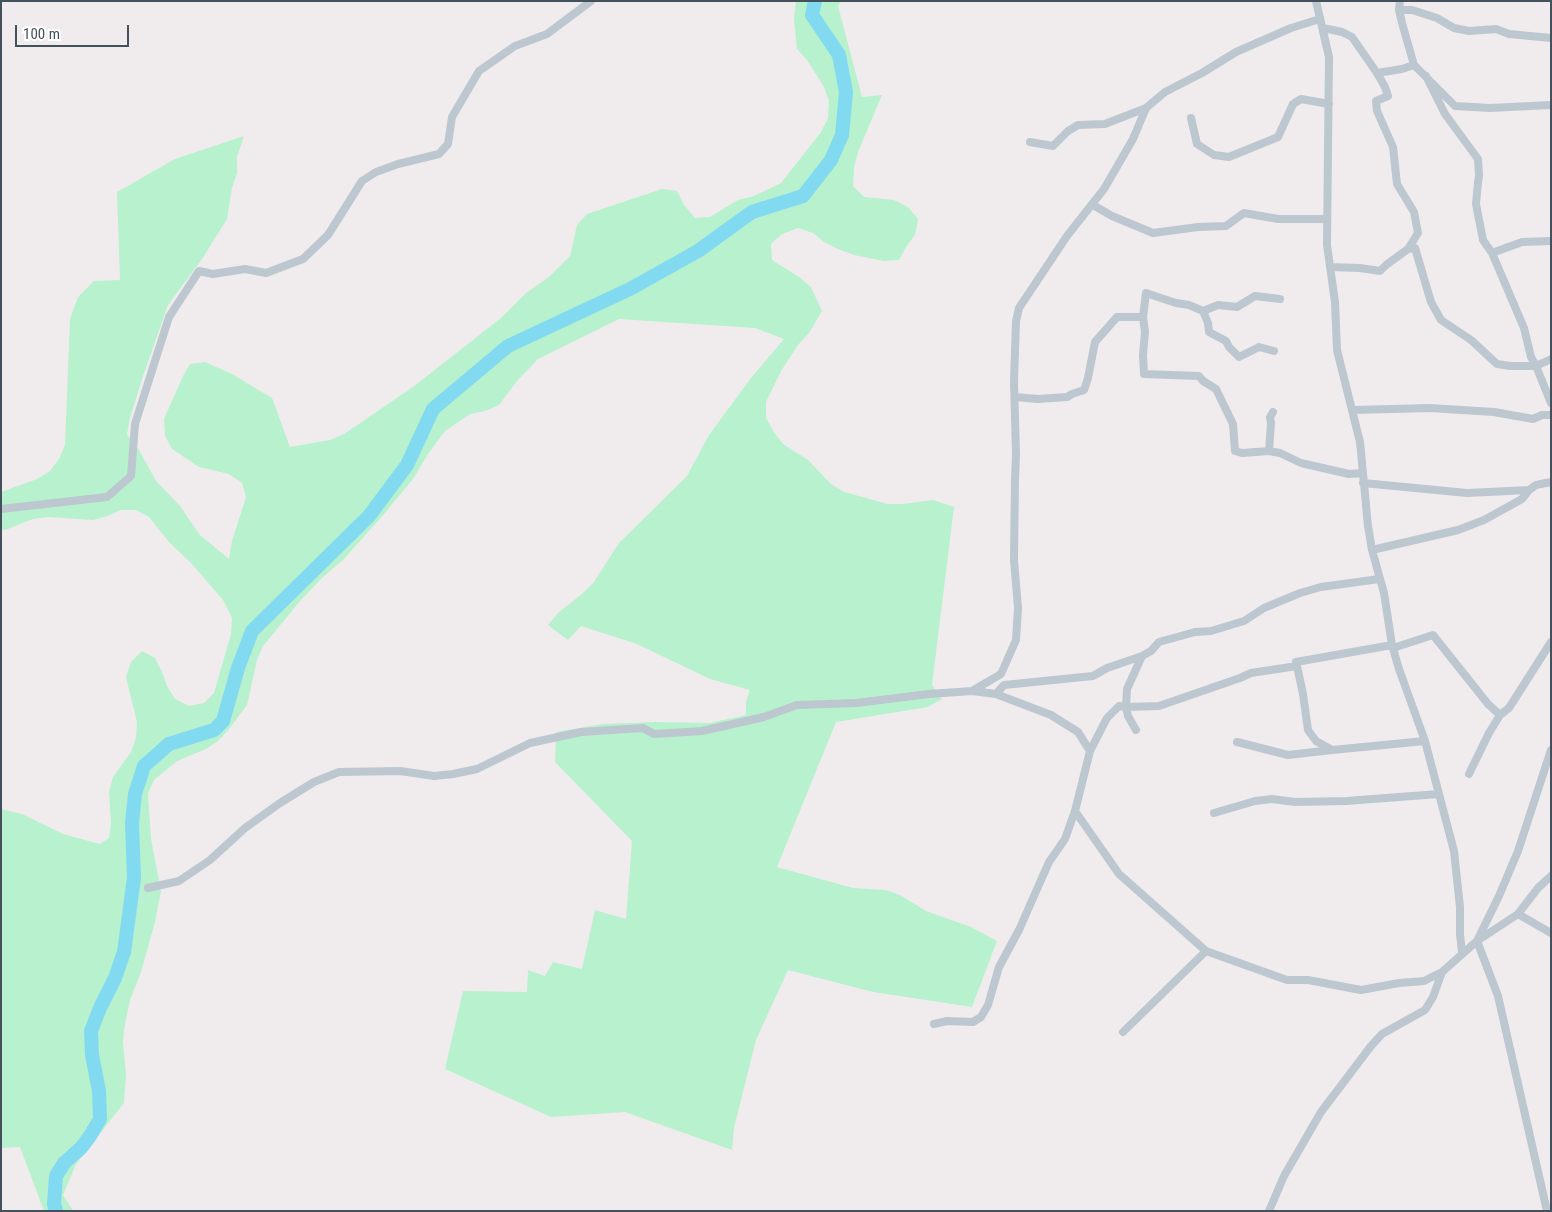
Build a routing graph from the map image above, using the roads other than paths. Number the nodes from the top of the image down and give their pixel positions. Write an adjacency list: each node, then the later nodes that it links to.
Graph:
1 (591, 1): 37 (street)
2 (1316, 1): 4 (street)
3 (1400, 5): 6 (street); 7 (street)
4 (1320, 19): 5 (street); 12 (street)
5 (1324, 28): 8 (street); 10 (street)
6 (1551, 38)
7 (1414, 65): 8 (street); 9 (street)
8 (1377, 73): 18 (street)
9 (1426, 76): 11 (street); 19 (street)
10 (1329, 104): 13 (street); 16 (street)
11 (1551, 105)
12 (1146, 108): 14 (street); 15 (street)
13 (1191, 118)
14 (1030, 142)
15 (1093, 204): 16 (street); 27 (street)
16 (1327, 219): 20 (street)
17 (1551, 241): 19 (street)
18 (1408, 249): 20 (street); 26 (street)
19 (1492, 253): 26 (street)
20 (1330, 267): 29 (street)
21 (1280, 299): 22 (street)
22 (1203, 311): 23 (street); 24 (street)
23 (1143, 317): 27 (street); 32 (street)
24 (1274, 351)
25 (1551, 359): 26 (street)
26 (1536, 366): 28 (street)
27 (1015, 397): 44 (street)
28 (1551, 404)
29 (1353, 410): 31 (street); 33 (street)
30 (1273, 412): 32 (street)
31 (1551, 415)
32 (1269, 451): 33 (street)
33 (1363, 473): 35 (street)
34 (1551, 482): 36 (street)
35 (1363, 484): 36 (street); 38 (street)
36 (1529, 490): 38 (street)
37 (1, 509)
38 (1372, 550): 39 (street)
39 (1379, 579): 41 (street); 42 (street)
40 (1551, 642): 47 (street)
41 (1393, 646): 43 (street); 47 (street); 49 (street)
42 (1142, 656): 45 (street); 46 (street)
43 (1296, 666): 46 (street); 51 (street)
44 (972, 691): 45 (street); 59 (street)
45 (996, 694): 53 (street)
46 (1126, 707): 48 (street); 53 (street)
47 (1500, 715): 54 (street)
48 (1136, 730)
49 (1425, 741): 51 (street); 55 (street)
50 (1236, 742): 51 (street)
51 (1332, 750)
52 (1551, 750): 62 (street)
53 (1090, 752): 56 (street)
54 (1469, 774)
55 (1439, 794): 57 (street); 64 (street)
56 (1075, 811): 63 (street); 66 (street)
57 (1214, 813)
58 (1551, 876): 60 (street)
59 (148, 888)
60 (1518, 914): 61 (street); 62 (street)
61 (1551, 933)
62 (1477, 941): 64 (street); 69 (street)
63 (1206, 951): 65 (street); 67 (street)
64 (1462, 953): 65 (street)
65 (1442, 972): 68 (street)
66 (934, 1024)
67 (1123, 1032)
68 (1269, 1211)
69 (1547, 1211)

